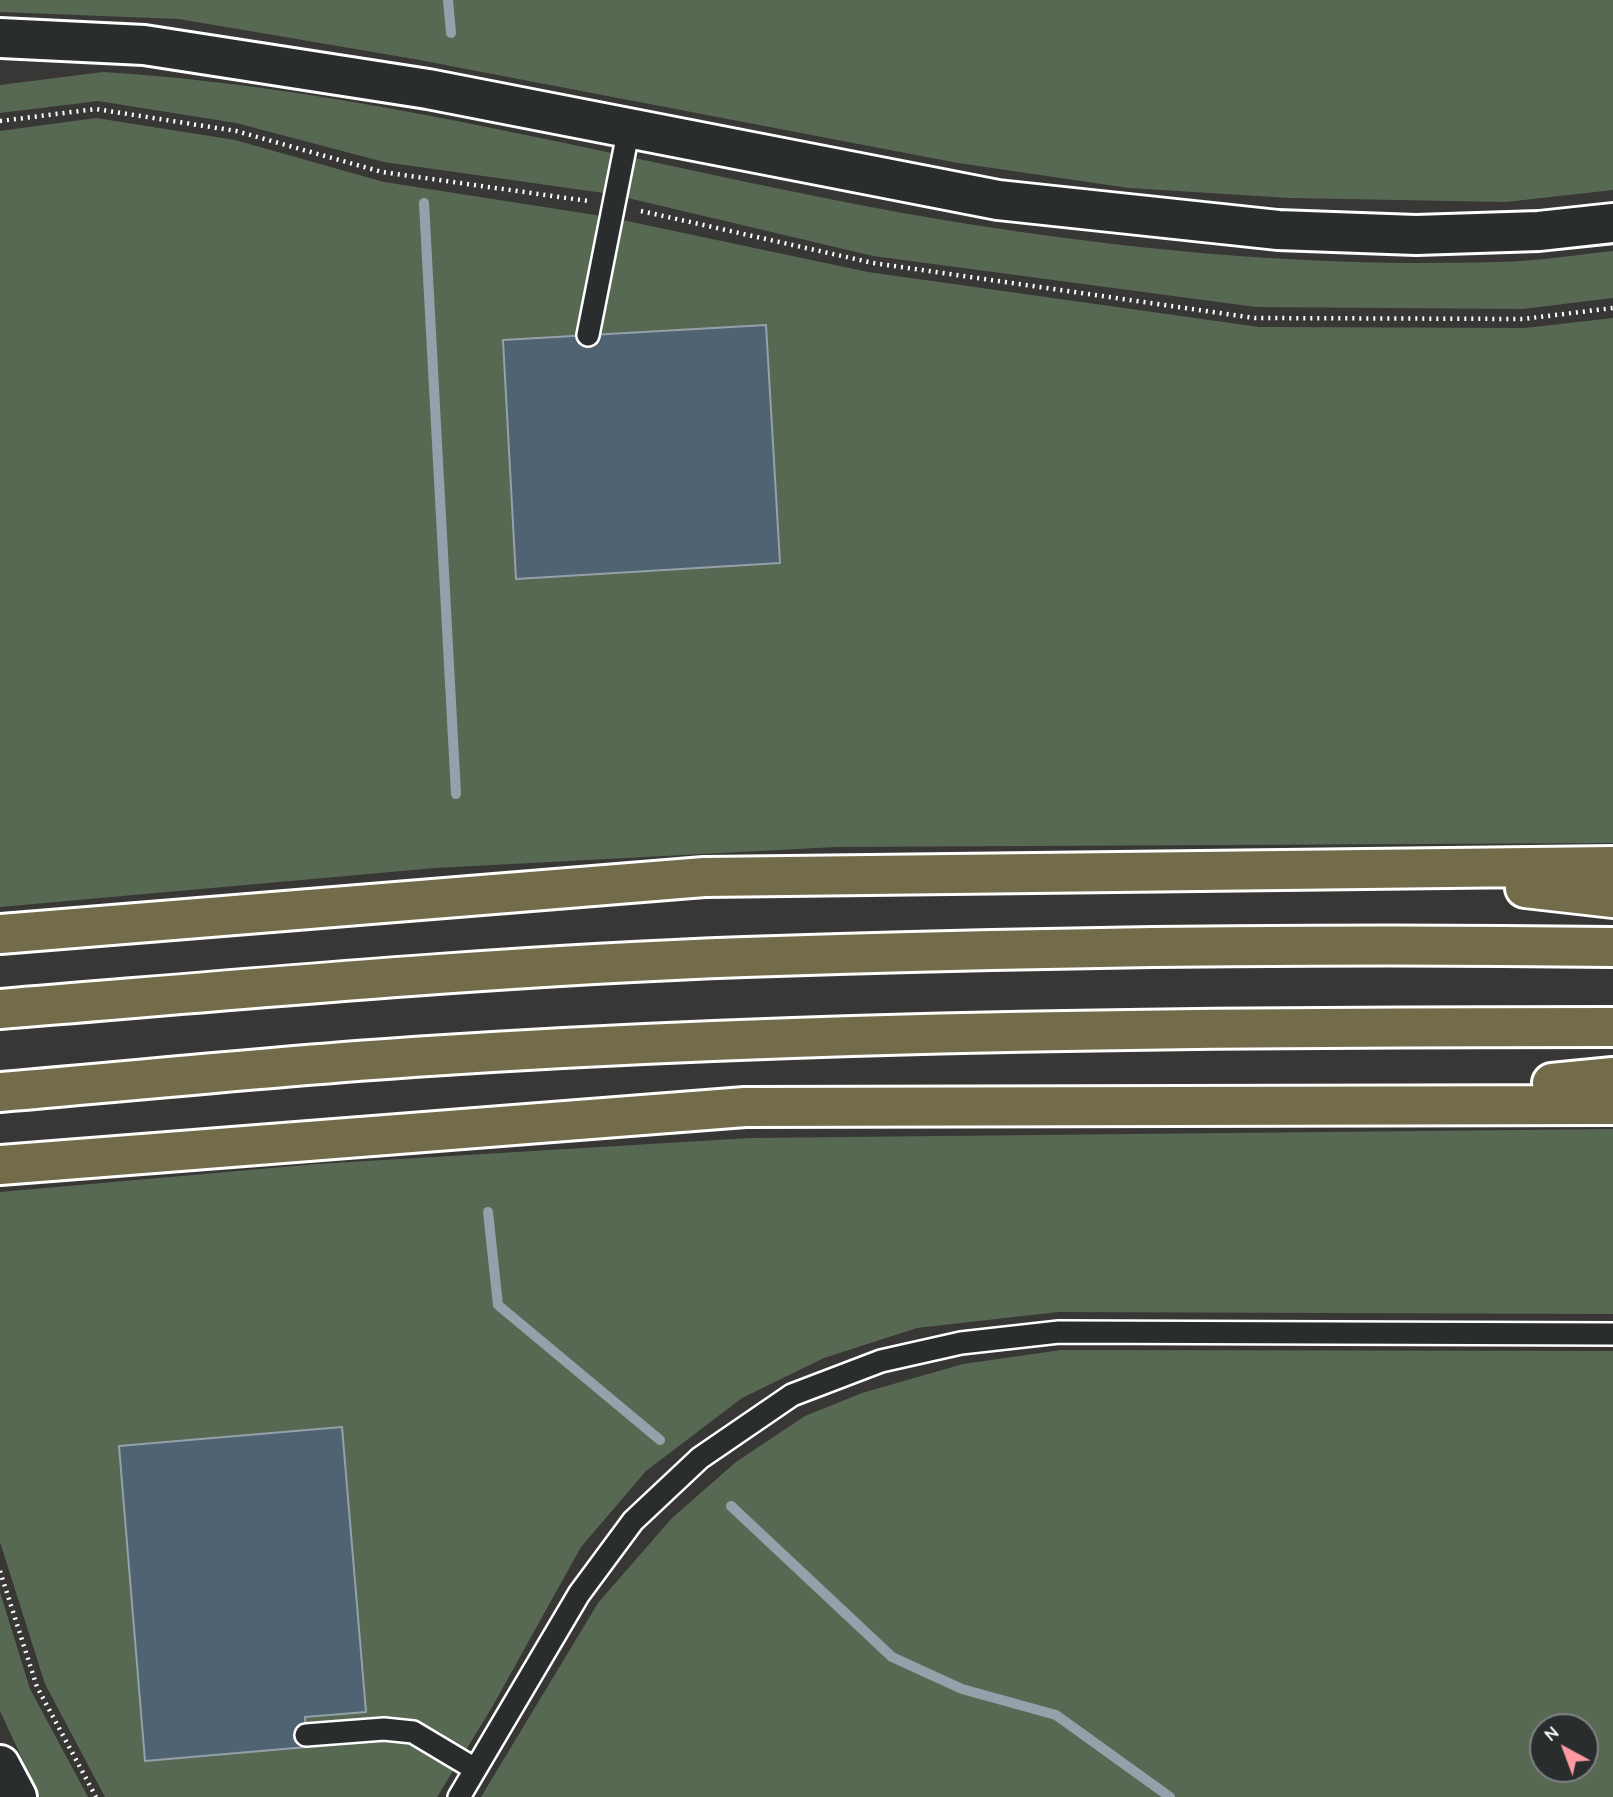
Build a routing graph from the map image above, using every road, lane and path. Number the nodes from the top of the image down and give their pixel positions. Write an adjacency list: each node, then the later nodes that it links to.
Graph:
1 (0, 38): 2 (main road)
2 (94, 45): 3 (main road); 5 (main road)
3 (0, 58)
4 (0, 121): 6 (path)
5 (629, 128): 6 (lane); 7 (main road)
6 (614, 205): 8 (path); 9 (lane)
7 (1613, 223)
8 (1613, 308)
9 (588, 335)
10 (1613, 866): 11 (highway)
11 (1352, 869): 12 (highway); 13 (highway)
12 (1613, 898)
13 (0, 934)
14 (1613, 947): 15 (highway)
15 (0, 1009)
16 (1613, 1027): 18 (highway)
17 (1613, 1077): 19 (highway)
18 (0, 1092)
19 (1345, 1103): 20 (highway); 21 (highway)
20 (1613, 1105)
21 (0, 1165)
22 (1613, 1334): 26 (lane)
23 (0, 1571): 28 (path)
24 (306, 1735): 26 (lane)
25 (0, 1765): 27 (main road)
26 (475, 1769): 29 (lane)
27 (17, 1797)
28 (96, 1797)
29 (458, 1797)

